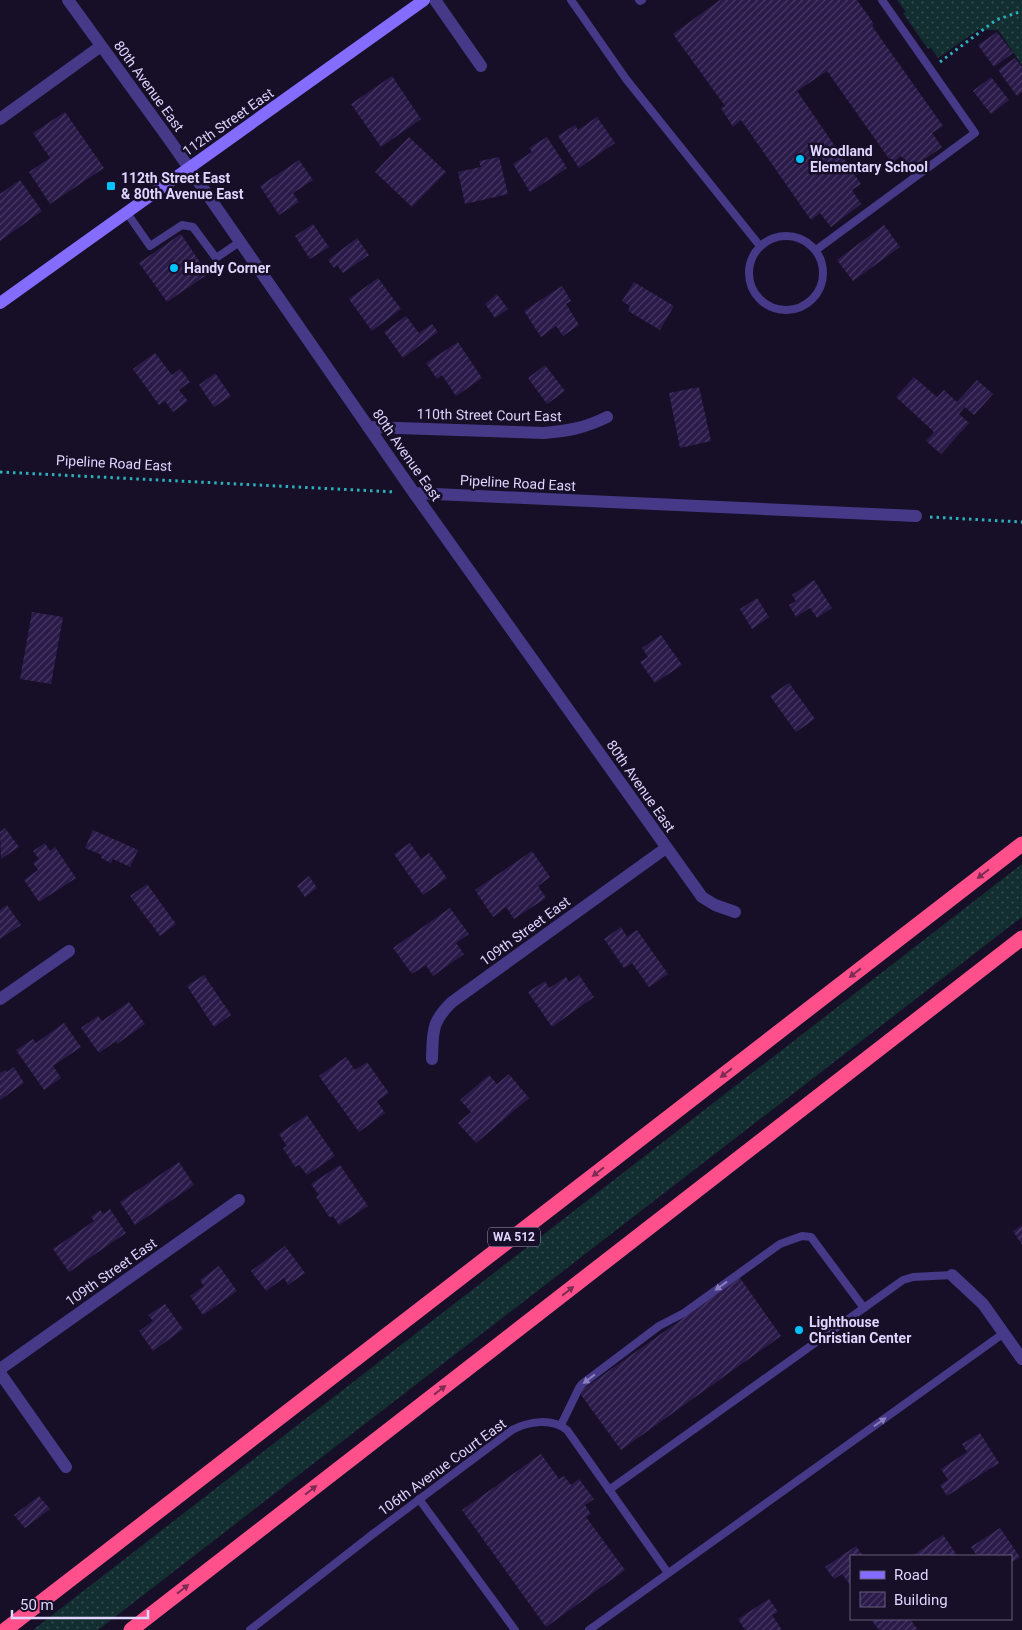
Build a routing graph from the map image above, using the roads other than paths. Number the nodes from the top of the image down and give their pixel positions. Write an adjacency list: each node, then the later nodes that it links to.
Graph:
1 (68, 0): 6 (street, 80th Avenue East)
2 (424, 0): 9 (main road, 112th Street East)
3 (435, 0): 7 (street)
4 (571, 0): 12 (lane)
5 (882, 0): 13 (lane)
6 (101, 46): 8 (street); 9 (street, 80th Avenue East)
7 (481, 66)
8 (0, 119)
9 (189, 168): 10 (main road, 112th Street East); 11 (street, 80th Avenue East)
10 (126, 213): 11 (lane); 14 (main road, 112th Street East)
11 (241, 241): 16 (street, 80th Avenue East)
12 (760, 246): 13 (lane); 13 (lane)
13 (816, 250)
14 (0, 303)
15 (607, 417): 16 (street, 110th Street Court East)
16 (368, 427): 17 (street, 80th Avenue East)
17 (414, 493): 18 (street, Pipeline Road East); 20 (street, 80th Avenue East)
18 (916, 516)
19 (1022, 844): 37 (highway, WA 512, one-way to 37)
20 (666, 848): 21 (street, 80th Avenue East); 25 (street, 109th Street East)
21 (735, 912)
22 (1022, 938): 38 (highway, one-way to 22)
23 (68, 951): 24 (street)
24 (0, 999)
25 (432, 1059)
26 (240, 1200): 31 (street, 109th Street East)
27 (952, 1275): 28 (lane); 29 (street)
28 (864, 1308): 32 (lane, one-way to 32); 34 (lane)
29 (1004, 1333): 30 (street); 36 (lane, one-way to 29)
30 (1022, 1359)
31 (0, 1371): 33 (street)
32 (561, 1425): 34 (lane); 35 (lane, 106th Avenue Court East)
33 (66, 1467)
34 (609, 1490): 36 (lane)
35 (419, 1499): 39 (lane, 106th Avenue Court East); 40 (lane)
36 (668, 1573): 41 (lane)
37 (5, 1630)
38 (130, 1630)
39 (250, 1630)
40 (515, 1630)
41 (589, 1630)

